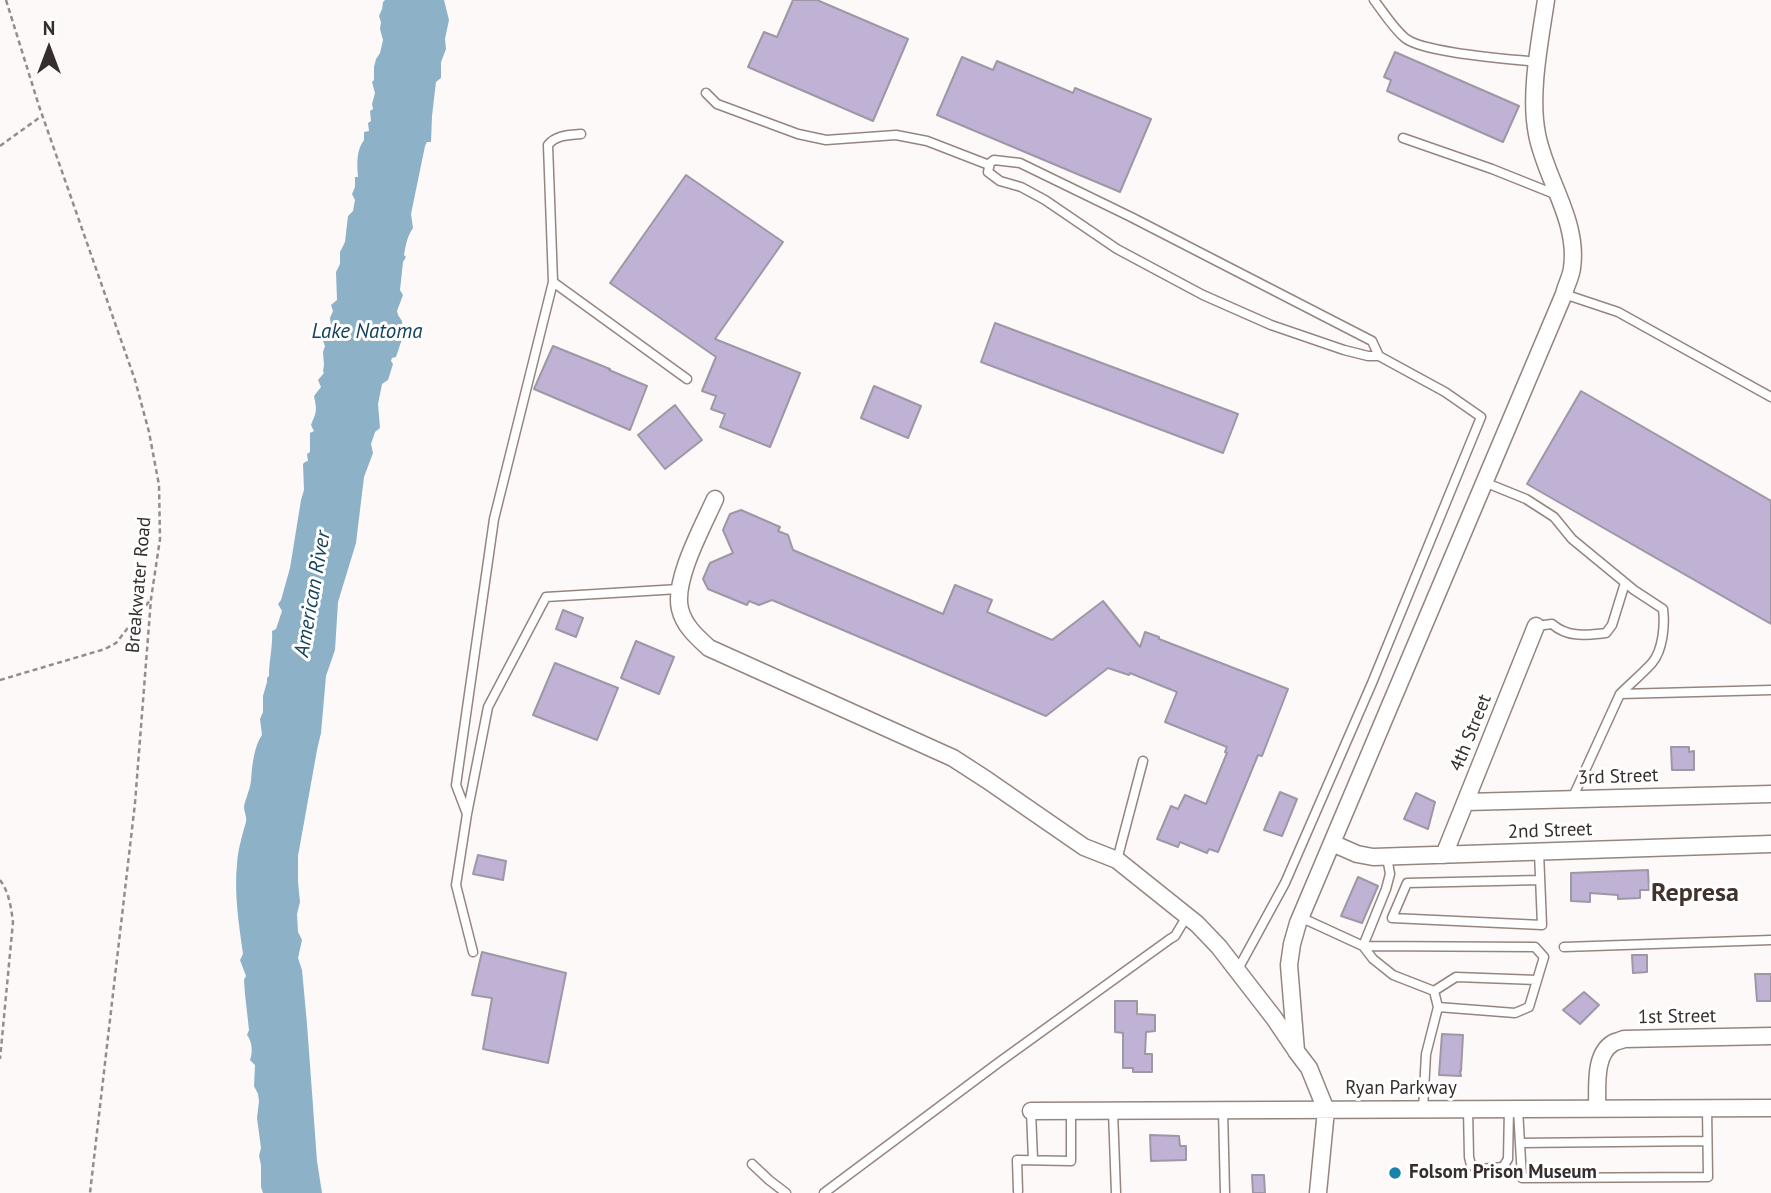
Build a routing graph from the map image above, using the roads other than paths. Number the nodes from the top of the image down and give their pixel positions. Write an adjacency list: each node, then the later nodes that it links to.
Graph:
1 (1374, 0): 3 (lane)
2 (1546, 0): 3 (street)
3 (1537, 62): 8 (street)
4 (706, 93): 7 (lane)
5 (581, 134): 9 (lane)
6 (1403, 138): 8 (lane)
7 (989, 165): 11 (lane); 11 (lane)
8 (1557, 195): 10 (street)
9 (553, 282): 12 (lane); 25 (lane)
10 (1564, 294): 13 (lane); 14 (street)
11 (1379, 356): 39 (lane)
12 (687, 380)
13 (1771, 397)
14 (1484, 482): 16 (lane); 26 (street)
15 (715, 499): 17 (street)
16 (1625, 583): 18 (lane); 20 (lane)
17 (680, 589): 25 (lane); 31 (street)
18 (1536, 626): 24 (street, 4th Street)
19 (1771, 691): 20 (lane)
20 (1620, 694): 23 (lane)
21 (1143, 761): 31 (lane)
22 (1771, 794): 23 (street, 3rd Street)
23 (1572, 800): 24 (street, 3rd Street)
24 (1466, 802): 29 (street, 4th Street)
25 (467, 814): 38 (lane)
26 (1332, 844): 30 (street, 2nd Street); 34 (street)
27 (1771, 844): 28 (street, 2nd Street)
28 (1539, 852): 29 (street, 2nd Street); 32 (lane)
29 (1444, 855): 30 (street, 2nd Street)
30 (1387, 857): 36 (lane)
31 (1117, 860): 33 (street)
32 (1541, 880): 32 (lane)
33 (1187, 916): 39 (street); 62 (lane)
34 (1300, 918): 36 (lane); 44 (street)
35 (1771, 940): 37 (lane)
36 (1363, 946): 40 (lane); 41 (lane)
37 (1564, 947)
38 (473, 952)
39 (1237, 971): 44 (street)
40 (1537, 980): 41 (lane); 42 (lane)
41 (1434, 991): 42 (lane)
42 (1438, 1007): 51 (lane)
43 (1771, 1036): 45 (street, 1st Street)
44 (1296, 1051): 50 (street)
45 (1597, 1108): 46 (street, Ryan Parkway); 49 (street, Ryan Parkway)
46 (1707, 1108): 47 (street, Ryan Parkway); 56 (lane)
47 (1771, 1108)
48 (1468, 1109): 49 (street, Ryan Parkway); 49 (lane); 51 (street, Ryan Parkway)
49 (1514, 1109): 57 (lane)
50 (1326, 1110): 51 (street, Ryan Parkway); 55 (street, Ryan Parkway); 65 (street)
51 (1423, 1110)
52 (1031, 1111): 53 (street, Ryan Parkway); 58 (lane)
53 (1071, 1111): 54 (street, Ryan Parkway); 58 (lane)
54 (1113, 1111): 55 (street, Ryan Parkway); 63 (lane)
55 (1223, 1111): 64 (lane)
56 (1707, 1141): 57 (lane); 57 (lane)
57 (1520, 1143)
58 (1033, 1160): 60 (lane)
59 (752, 1164): 61 (lane)
60 (1018, 1191)
61 (786, 1193)
62 (824, 1193)
63 (1115, 1193)
64 (1225, 1193)
65 (1318, 1193)

